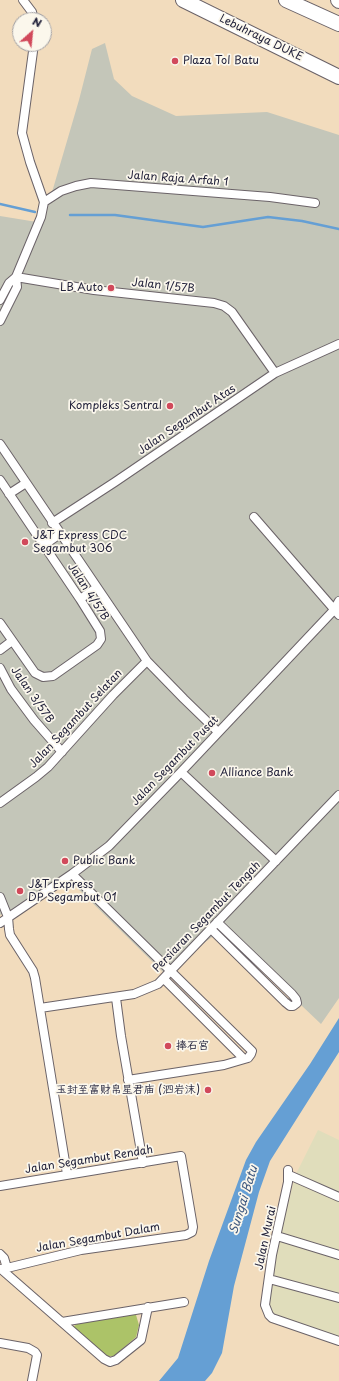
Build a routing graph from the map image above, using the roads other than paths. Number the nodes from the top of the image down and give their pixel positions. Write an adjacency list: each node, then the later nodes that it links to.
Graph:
1 (23, 0): 4 (street)
2 (183, 0): 7 (highway, Lebuhraya DUKE)
3 (286, 0): 5 (highway)
4 (32, 12)
5 (339, 24)
6 (33, 52): 8 (street)
7 (339, 76)
8 (44, 202): 9 (street, Jalan Raja Arfah 1); 10 (street)
9 (315, 203)
10 (16, 277): 11 (street); 12 (street); 14 (street, Jalan 1/57B)
11 (0, 300)
12 (0, 321)
13 (339, 344): 14 (street, Jalan Segambut Atas)
14 (275, 373): 20 (street, Jalan Segambut Atas)
15 (0, 444): 17 (street)
16 (0, 480): 18 (street, Jalan 4/57B)
17 (26, 483): 18 (street); 20 (street)
18 (10, 494): 22 (street, Jalan 4/57B)
19 (254, 517): 26 (street)
20 (52, 523): 21 (street)
21 (60, 534): 22 (street); 23 (street)
22 (44, 545): 24 (street, Jalan 4/57B)
23 (96, 588): 24 (street); 30 (street)
24 (80, 598): 28 (street, Jalan 4/57B)
25 (339, 601): 26 (street, Jalan Segambut Pusat)
26 (336, 612): 32 (street, Jalan Segambut Pusat)
27 (0, 623): 28 (street, Jalan 4/57B)
28 (12, 641): 29 (street)
29 (0, 650)
30 (147, 661): 32 (street); 33 (street, Jalan Segambut Selatan)
31 (0, 668): 33 (street, Jalan 3/57B)
32 (218, 732): 34 (street, Jalan Segambut Pusat)
33 (62, 752): 36 (street, Jalan Segambut Selatan)
34 (181, 772): 37 (street); 38 (street, Jalan Segambut Pusat)
35 (339, 795): 37 (street, Persiaran Segambut Tengah)
36 (0, 803)
37 (276, 861): 42 (street, Persiaran Segambut Tengah)
38 (72, 874): 40 (street, Jalan Segambut Pusat); 44 (street)
39 (0, 897): 40 (street)
40 (8, 917): 41 (street, Jalan Segambut Pusat); 47 (street)
41 (0, 922)
42 (217, 922): 43 (street, Persiaran Segambut Tengah); 43 (street)
43 (211, 929): 44 (street, Persiaran Segambut Tengah)
44 (171, 971): 45 (street, Persiaran Segambut Tengah); 48 (street)
45 (164, 979): 46 (street, Persiaran Segambut Tengah); 48 (street)
46 (116, 998): 47 (street, Persiaran Segambut Tengah); 49 (street)
47 (40, 1008): 51 (street)
48 (244, 1059): 49 (street)
49 (128, 1080): 50 (street)
50 (143, 1163): 51 (street, Jalan Segambut Rendah); 54 (street, Jalan Segambut Rendah)
51 (67, 1174): 52 (street, Jalan Segambut Rendah)
52 (0, 1186)
53 (339, 1197): 55 (street, Jalan Murai)
54 (192, 1232): 58 (street, Jalan Segambut Dalam)
55 (277, 1236): 57 (street); 59 (street, Jalan Murai)
56 (0, 1254): 58 (street)
57 (339, 1255)
58 (3, 1269): 63 (street)
59 (269, 1279): 60 (street); 64 (street, Jalan Murai)
60 (339, 1298)
61 (184, 1302): 62 (street)
62 (148, 1307): 63 (street); 63 (street)
63 (62, 1322)
64 (339, 1340)
65 (0, 1343): 66 (street)
66 (32, 1381)

